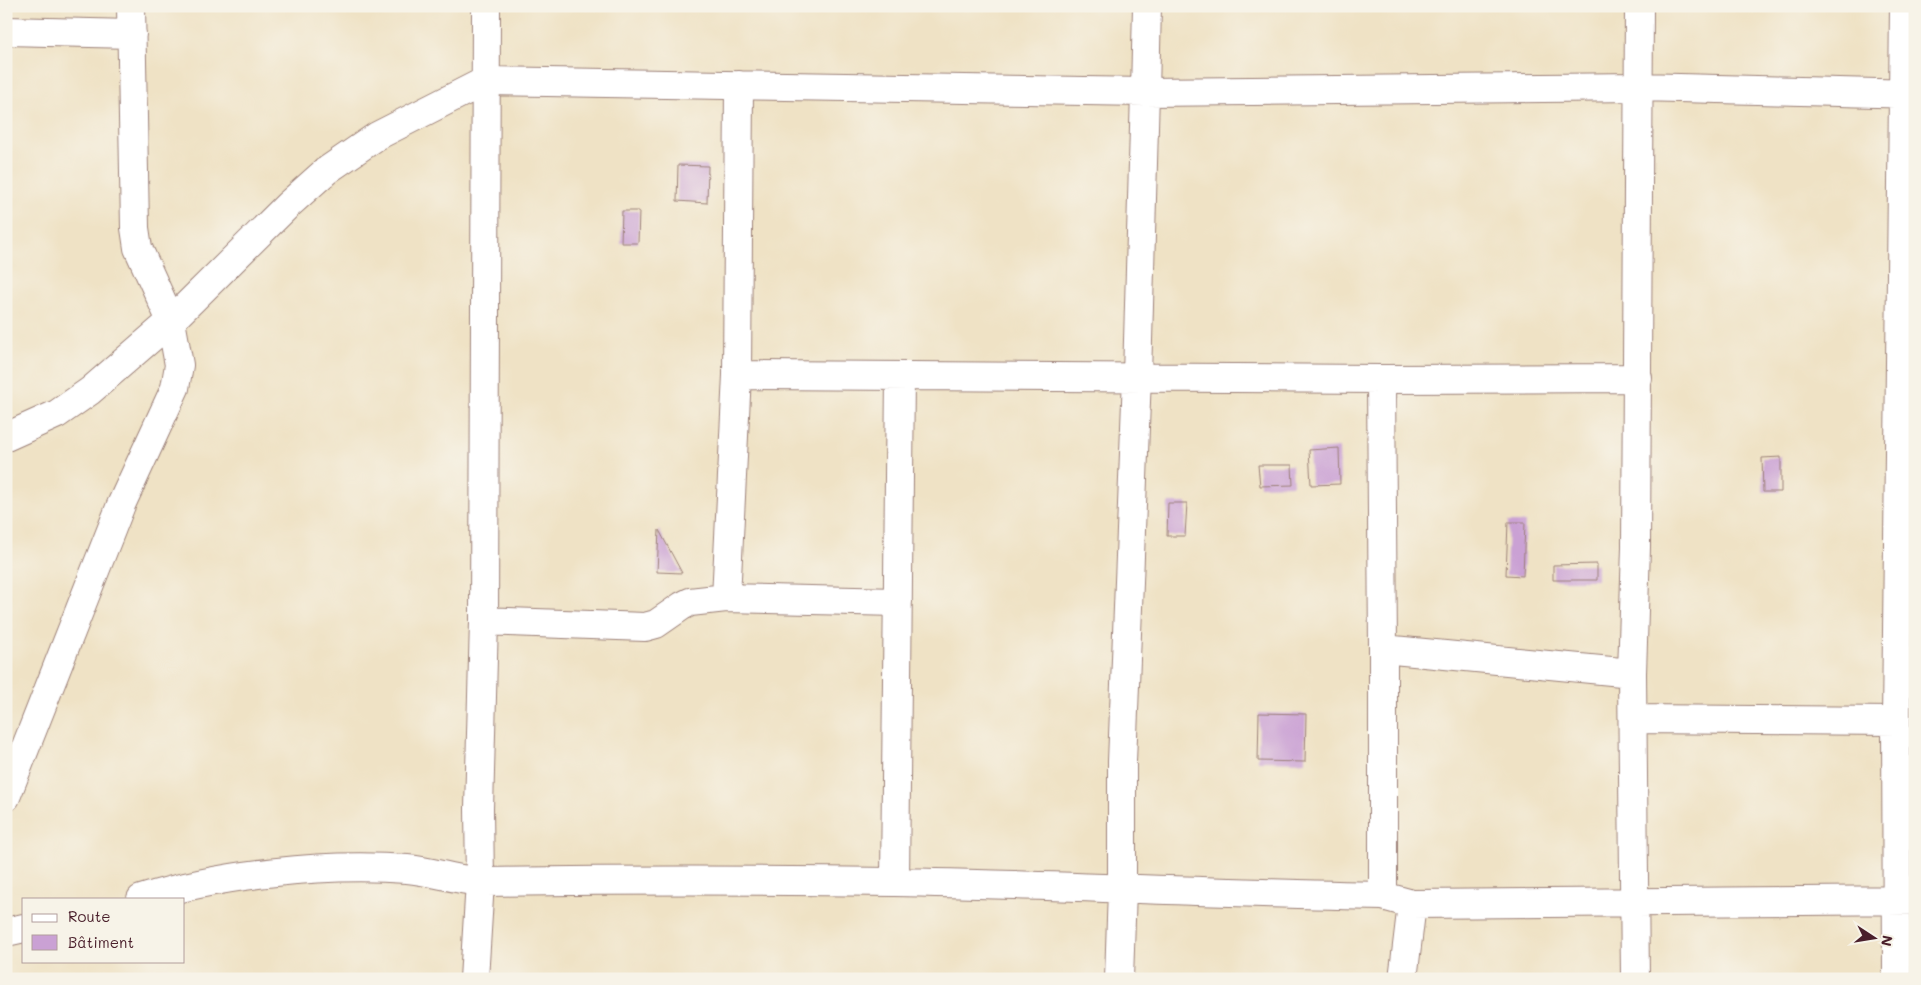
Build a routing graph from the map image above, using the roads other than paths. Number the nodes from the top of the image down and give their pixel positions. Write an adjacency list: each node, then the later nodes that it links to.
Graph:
1 (132, 6): 7 (street)
2 (486, 6): 8 (street)
3 (1147, 6): 11 (street)
4 (1639, 6): 10 (street)
5 (1904, 6): 12 (street)
6 (6, 31): 7 (street)
7 (132, 34): 13 (street)
8 (485, 81): 9 (street); 13 (street); 22 (street)
9 (739, 85): 11 (street); 14 (street)
10 (1640, 87): 11 (street); 12 (street); 17 (street)
11 (1145, 92): 16 (street)
12 (1909, 94): 23 (street)
13 (171, 321): 19 (street); 28 (street)
14 (737, 375): 15 (street); 20 (street)
15 (900, 376): 16 (street); 21 (street)
16 (1137, 376): 18 (street); 31 (street)
17 (1638, 378): 18 (street); 25 (street)
18 (1381, 379): 24 (street)
19 (6, 438)
20 (726, 598): 21 (street); 22 (street)
21 (898, 602): 30 (street)
22 (484, 621): 29 (street)
23 (1906, 631): 27 (street)
24 (1383, 649): 25 (street); 32 (street)
25 (1632, 673): 26 (street)
26 (1634, 719): 27 (street); 35 (street)
27 (1896, 721): 34 (street)
28 (6, 797)
29 (480, 882): 30 (street); 33 (street); 39 (street)
30 (896, 882): 31 (street)
31 (1122, 888): 32 (street); 40 (street)
32 (1382, 896): 36 (street)
33 (144, 898)
34 (1906, 900): 35 (street); 43 (street)
35 (1636, 903): 36 (street); 42 (street)
36 (1412, 904): 41 (street)
37 (22, 928): 38 (street)
38 (6, 932)
39 (474, 979)
40 (1119, 979)
41 (1403, 979)
42 (1636, 979)
43 (1897, 979)

